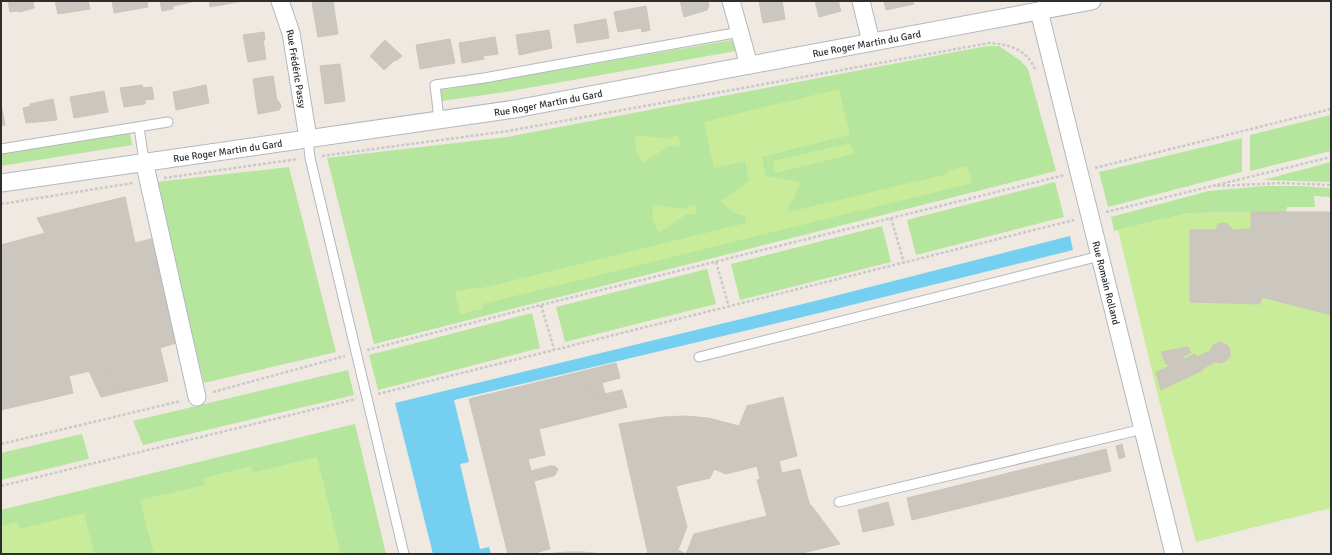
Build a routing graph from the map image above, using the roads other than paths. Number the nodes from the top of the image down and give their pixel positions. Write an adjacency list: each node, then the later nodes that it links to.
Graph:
1 (280, 1): 12 (street, Rue Frédéric Passy)
2 (731, 1): 6 (street)
3 (861, 1): 7 (street)
4 (1092, 1): 5 (street, Rue Roger Martin du Gard)
5 (1039, 11): 7 (street, Rue Roger Martin du Gard); 16 (street, Rue Romain Rolland)
6 (740, 32): 8 (street); 9 (lane)
7 (871, 42): 8 (street, Rue Roger Martin du Gard)
8 (749, 65): 9 (street, Rue Roger Martin du Gard)
9 (439, 119): 12 (street, Rue Roger Martin du Gard)
10 (168, 122): 11 (lane)
11 (139, 126): 13 (lane); 14 (lane)
12 (308, 138): 14 (street, Rue Roger Martin du Gard); 21 (lane)
13 (1, 149)
14 (144, 161): 15 (street, Rue Roger Martin du Gard); 18 (street)
15 (1, 183)
16 (1100, 256): 17 (lane); 19 (street, Rue Romain Rolland)
17 (699, 357)
18 (198, 397)
19 (1143, 429): 20 (lane); 22 (street, Rue Romain Rolland)
20 (839, 502)
21 (404, 554)
22 (1174, 554)

